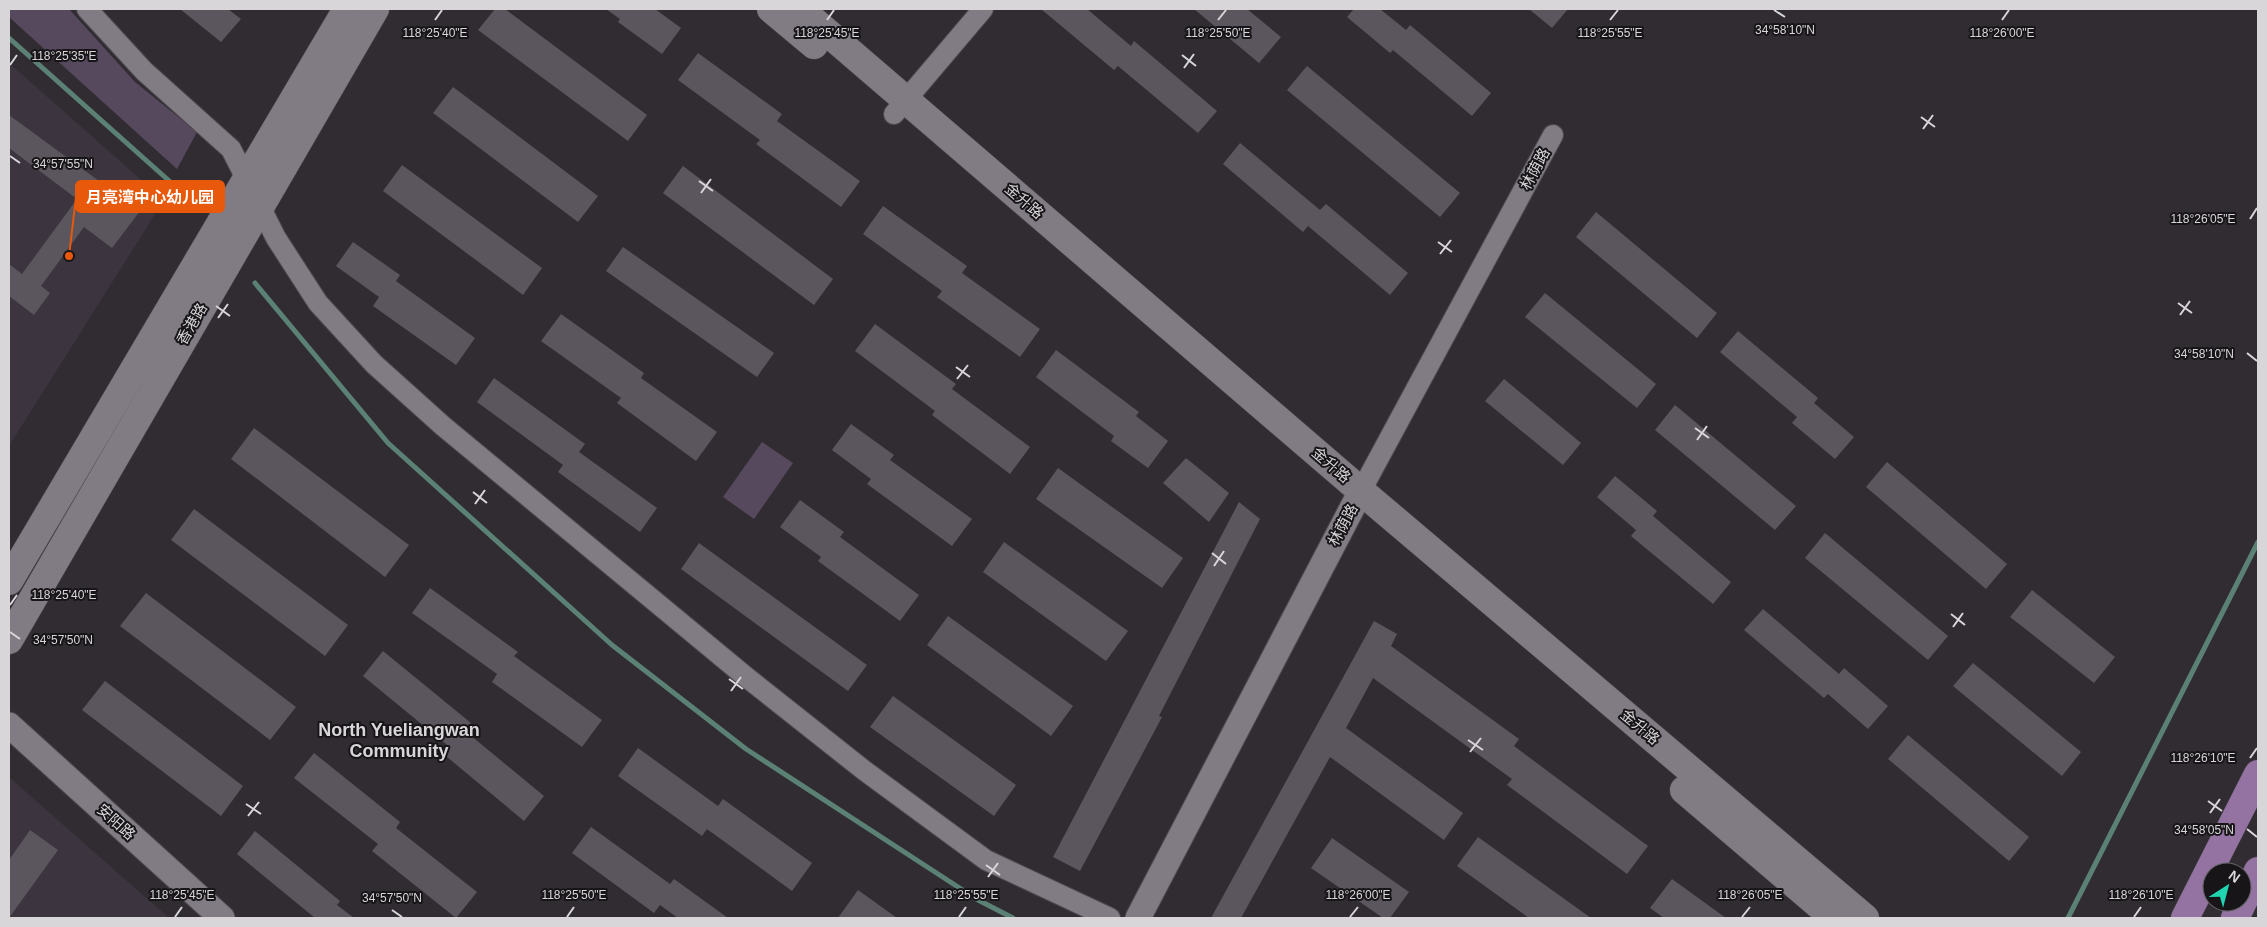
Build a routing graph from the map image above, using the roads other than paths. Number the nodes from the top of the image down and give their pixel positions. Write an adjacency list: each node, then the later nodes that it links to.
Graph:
1 (87, 9): 9 (street)
2 (347, 9): 9 (main road, 香港路)
3 (375, 9): 10 (main road, 香港路)
4 (771, 9): 7 (main road, 金升路)
5 (800, 9): 7 (main road, 金升路)
6 (983, 9): 7 (street)
7 (900, 107): 11 (main road, 金升路)
8 (1553, 135): 11 (street, 林荫路)
9 (246, 179): 10 (street); 12 (main road, 香港路)
10 (260, 206): 13 (main road, 香港路); 18 (street)
11 (1357, 499): 19 (street, 林荫路); 20 (main road, 金升路); 21 (main road, 金升路)
12 (9, 581)
13 (9, 640)
14 (9, 725): 17 (street, 安阳路)
15 (2258, 774): 22 (highway)
16 (2258, 871): 23 (highway)
17 (222, 918)
18 (1110, 918)
19 (1138, 918)
20 (1834, 918)
21 (1865, 918)
22 (2185, 918)
23 (2234, 918)

